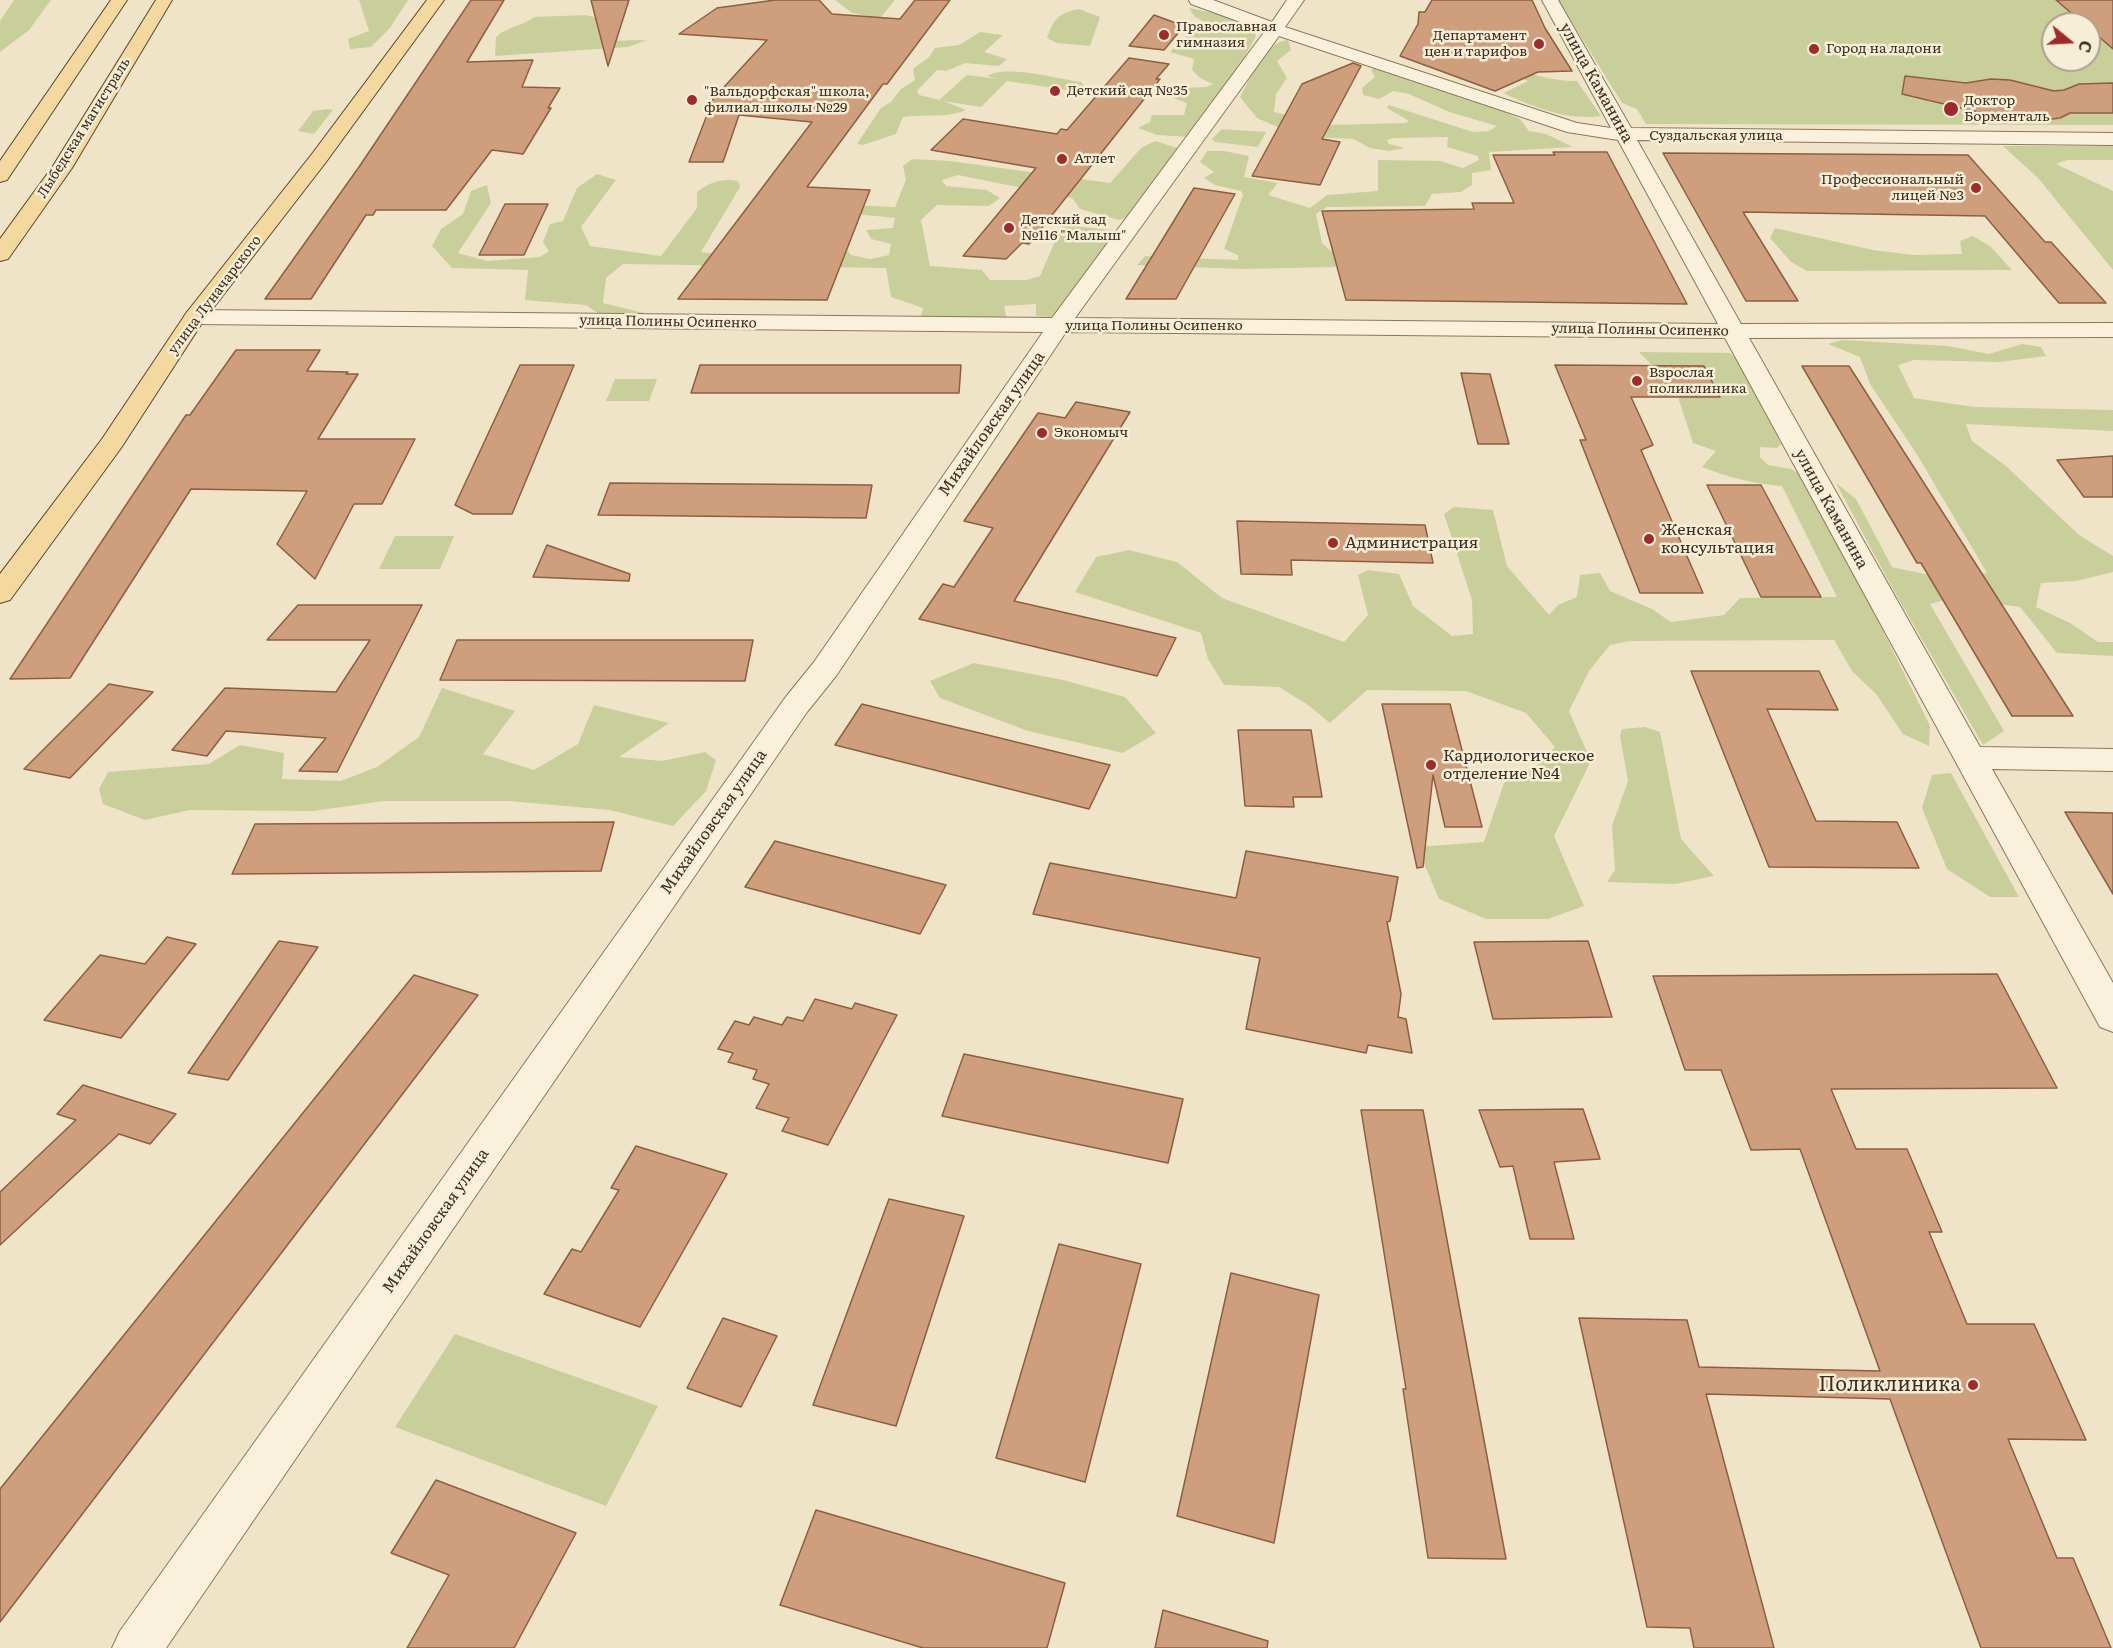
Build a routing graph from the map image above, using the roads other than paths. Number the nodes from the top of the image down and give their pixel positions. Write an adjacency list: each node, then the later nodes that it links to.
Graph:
1 (119, 0): 10 (main road)
2 (164, 0): 11 (main road, Лыбедская магистраль)
3 (436, 0): 12 (main road, улица Луначарского)
4 (1197, 0): 7 (street, Суздальская улица)
5 (1296, 0): 7 (street, Михайловская улица)
6 (1550, 0): 8 (street, улица Каманина)
7 (1275, 29): 8 (street, Суздальская улица); 13 (street, Михайловская улица)
8 (1625, 135): 9 (street, Суздальская улица); 15 (street, улица Каманина)
9 (2113, 139)
10 (0, 176)
11 (0, 254)
12 (195, 317): 13 (street, улица Полины Осипенко); 16 (main road, улица Луначарского)
13 (1060, 325): 15 (street, улица Полины Осипенко); 20 (street, Михайловская улица)
14 (2113, 330): 15 (street, улица Полины Осипенко)
15 (1732, 331): 17 (street, улица Каманина)
16 (0, 594)
17 (1969, 758): 18 (street); 19 (street, улица Каманина)
18 (2113, 760)
19 (2113, 1017)
20 (137, 1648)

